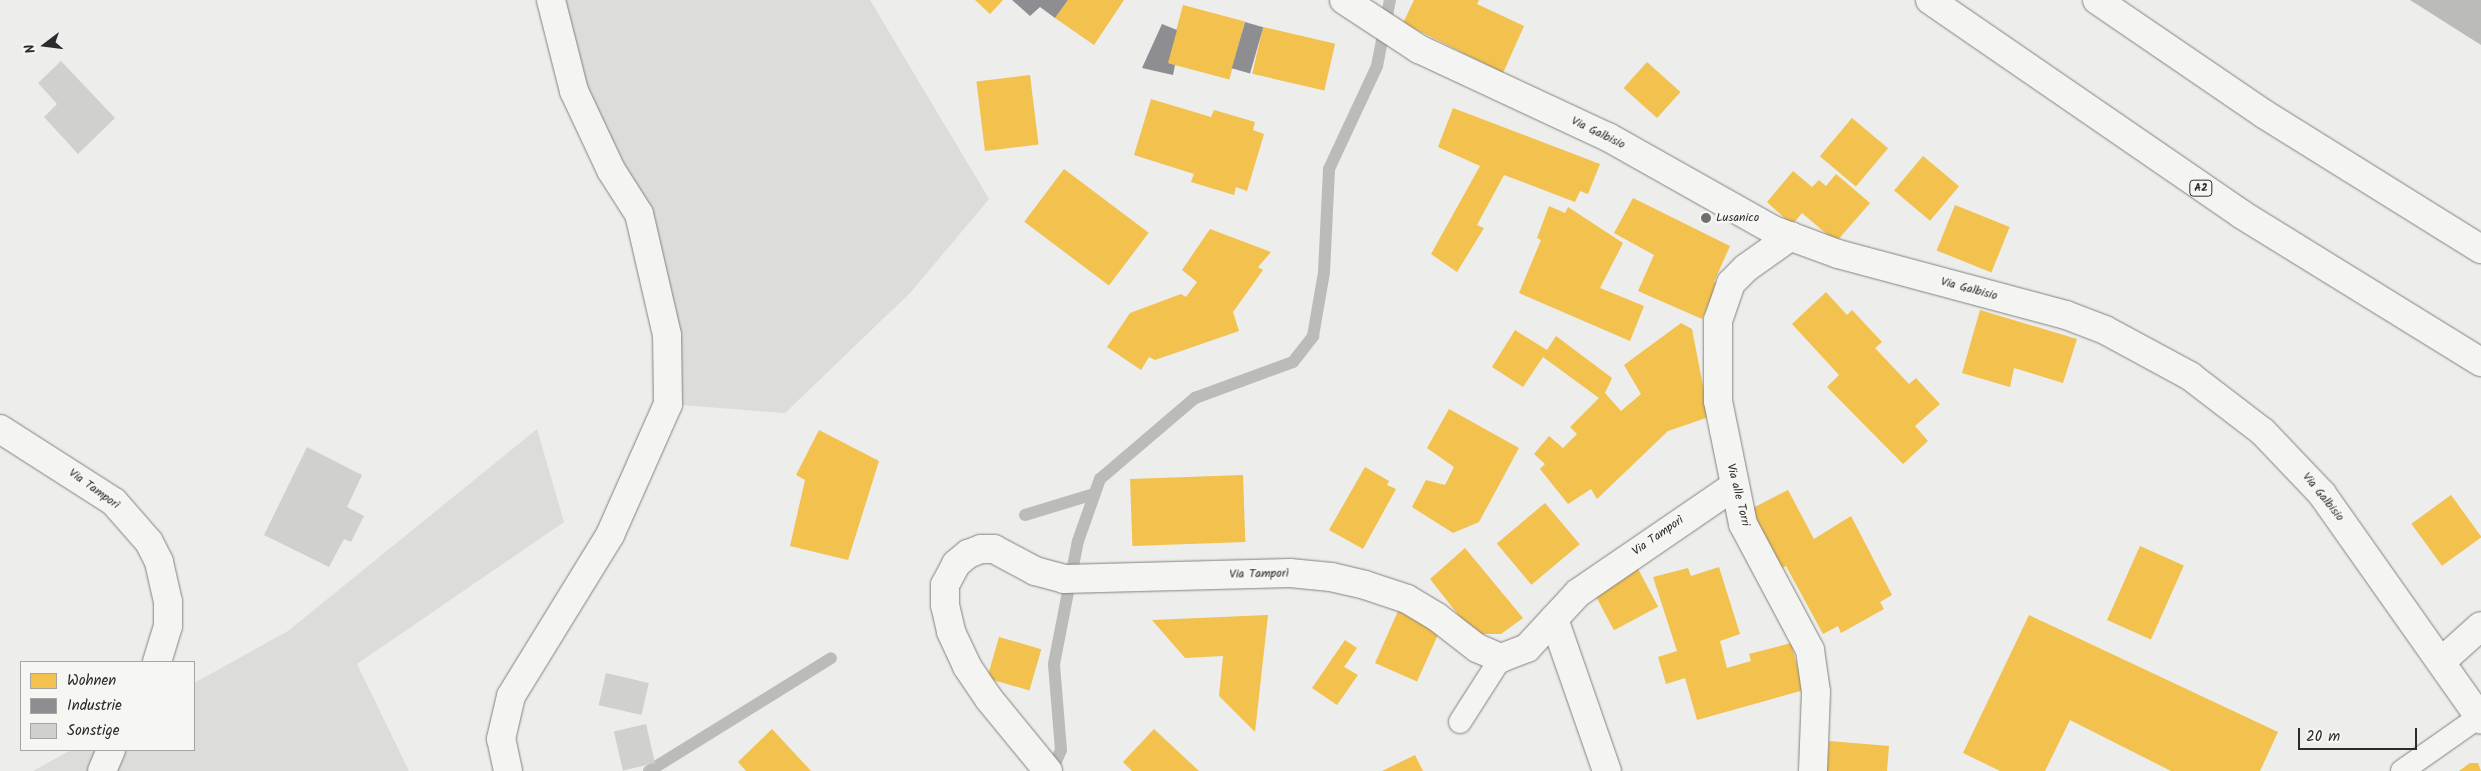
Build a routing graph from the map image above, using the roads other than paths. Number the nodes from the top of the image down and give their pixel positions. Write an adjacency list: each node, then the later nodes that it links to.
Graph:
1 (551, 0): 20 (main road)
2 (1344, 0): 5 (main road, Via Galbisio)
3 (1930, 0): 7 (main road, A2)
4 (2097, 0): 6 (main road)
5 (1791, 236): 9 (main road, Via alle Torri); 14 (main road, Via Galbisio)
6 (2481, 249)
7 (2481, 362)
8 (0, 429): 13 (main road, Via Tamporì)
9 (1734, 486): 10 (main road, Via Tamporì); 22 (main road, Via alle Torri)
10 (1554, 620): 12 (main road, Via Tamporì); 21 (main road)
11 (2481, 626): 14 (main road)
12 (1502, 658): 16 (lane); 18 (main road, Via Tamporì)
13 (157, 661)
14 (2442, 661): 15 (main road, Via Galbisio)
15 (2480, 718): 23 (lane)
16 (1460, 722)
17 (111, 751): 19 (main road)
18 (1046, 769)
19 (102, 771)
20 (508, 771)
21 (1608, 771)
22 (1813, 771)
23 (2402, 771)

